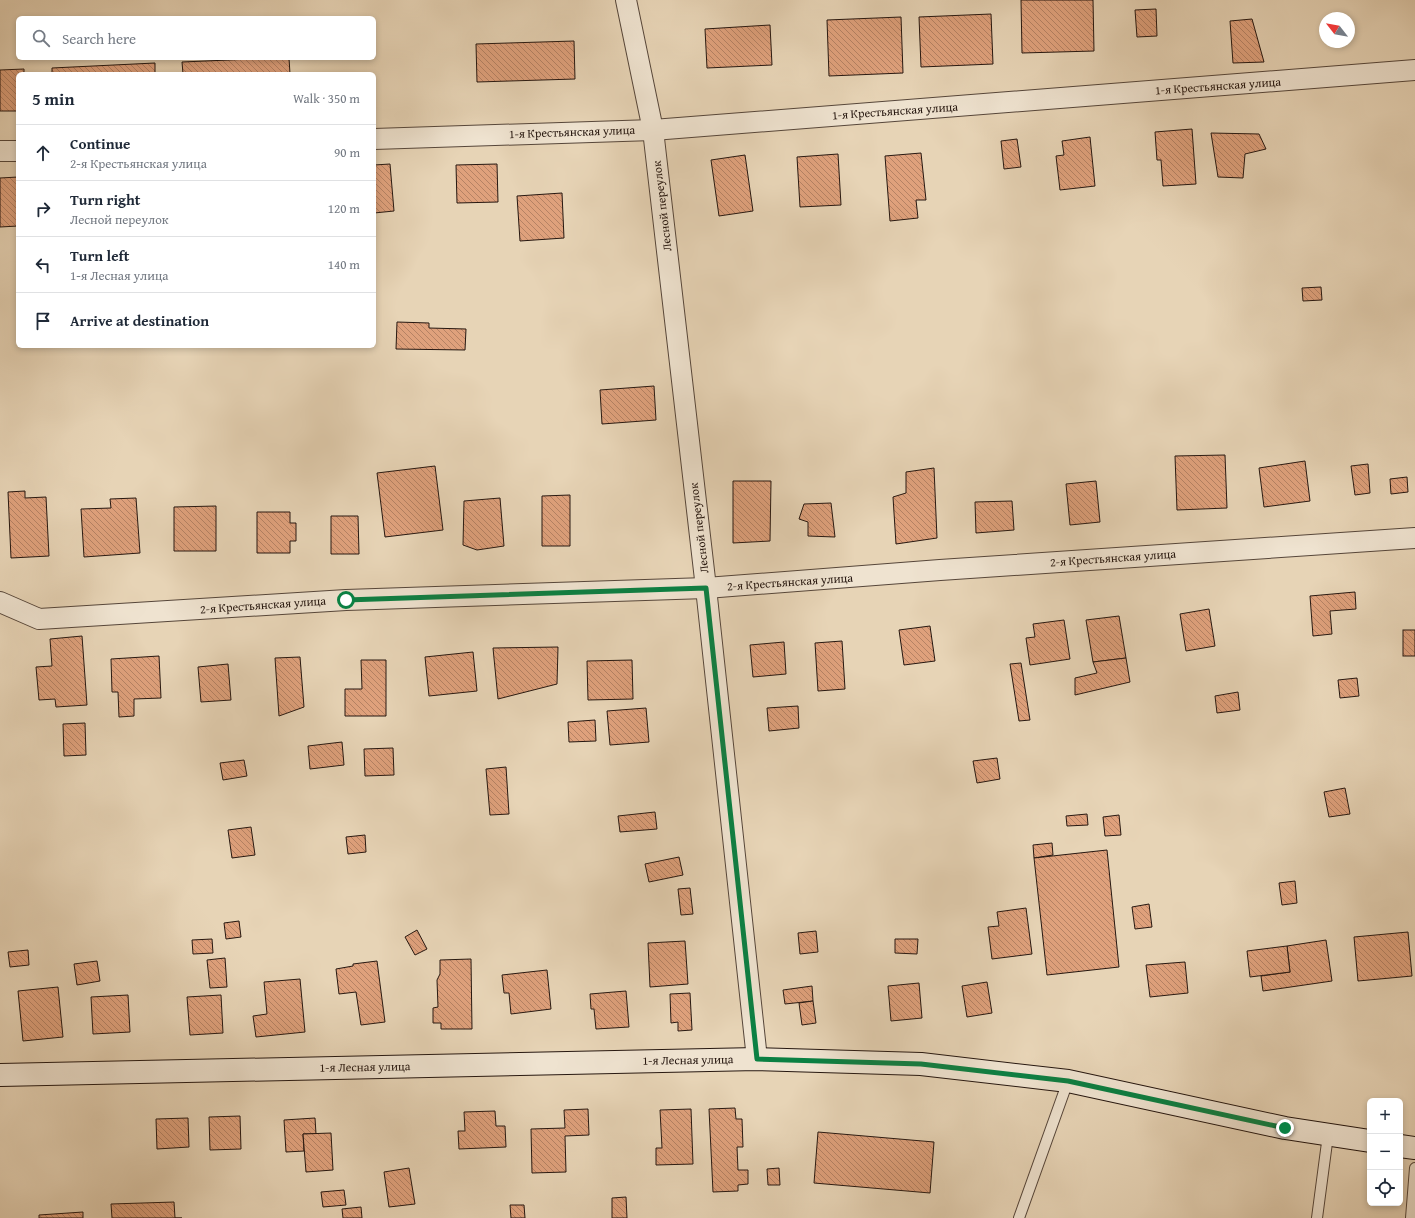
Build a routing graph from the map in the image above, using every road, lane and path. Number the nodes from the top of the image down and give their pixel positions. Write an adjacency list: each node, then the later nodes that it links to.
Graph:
1 (626, 0): 3 (street, Лесной переулок)
2 (1415, 70): 3 (street, 1-я Крестьянская улица)
3 (653, 130): 4 (street, 1-я Крестьянская улица); 8 (street, Лесной переулок)
4 (376, 139)
5 (16, 151): 6 (street)
6 (0, 152)
7 (1415, 538): 8 (street, 2-я Крестьянская улица)
8 (706, 588): 9 (street, 2-я Крестьянская улица); 10 (street, Лесной переулок)
9 (0, 602)
10 (757, 1059): 11 (main road, 1-я Лесная улица); 12 (main road, 1-я Лесная улица)
11 (0, 1075)
12 (1068, 1081): 13 (main road, 1-я Лесная улица); 18 (lane)
13 (1328, 1135): 14 (main road, 1-я Лесная улица); 19 (lane)
14 (1367, 1141)
15 (1403, 1146): 16 (main road)
16 (1415, 1148)
17 (1415, 1168): 20 (lane)
18 (1019, 1218)
19 (1317, 1218)
20 (1411, 1218)

